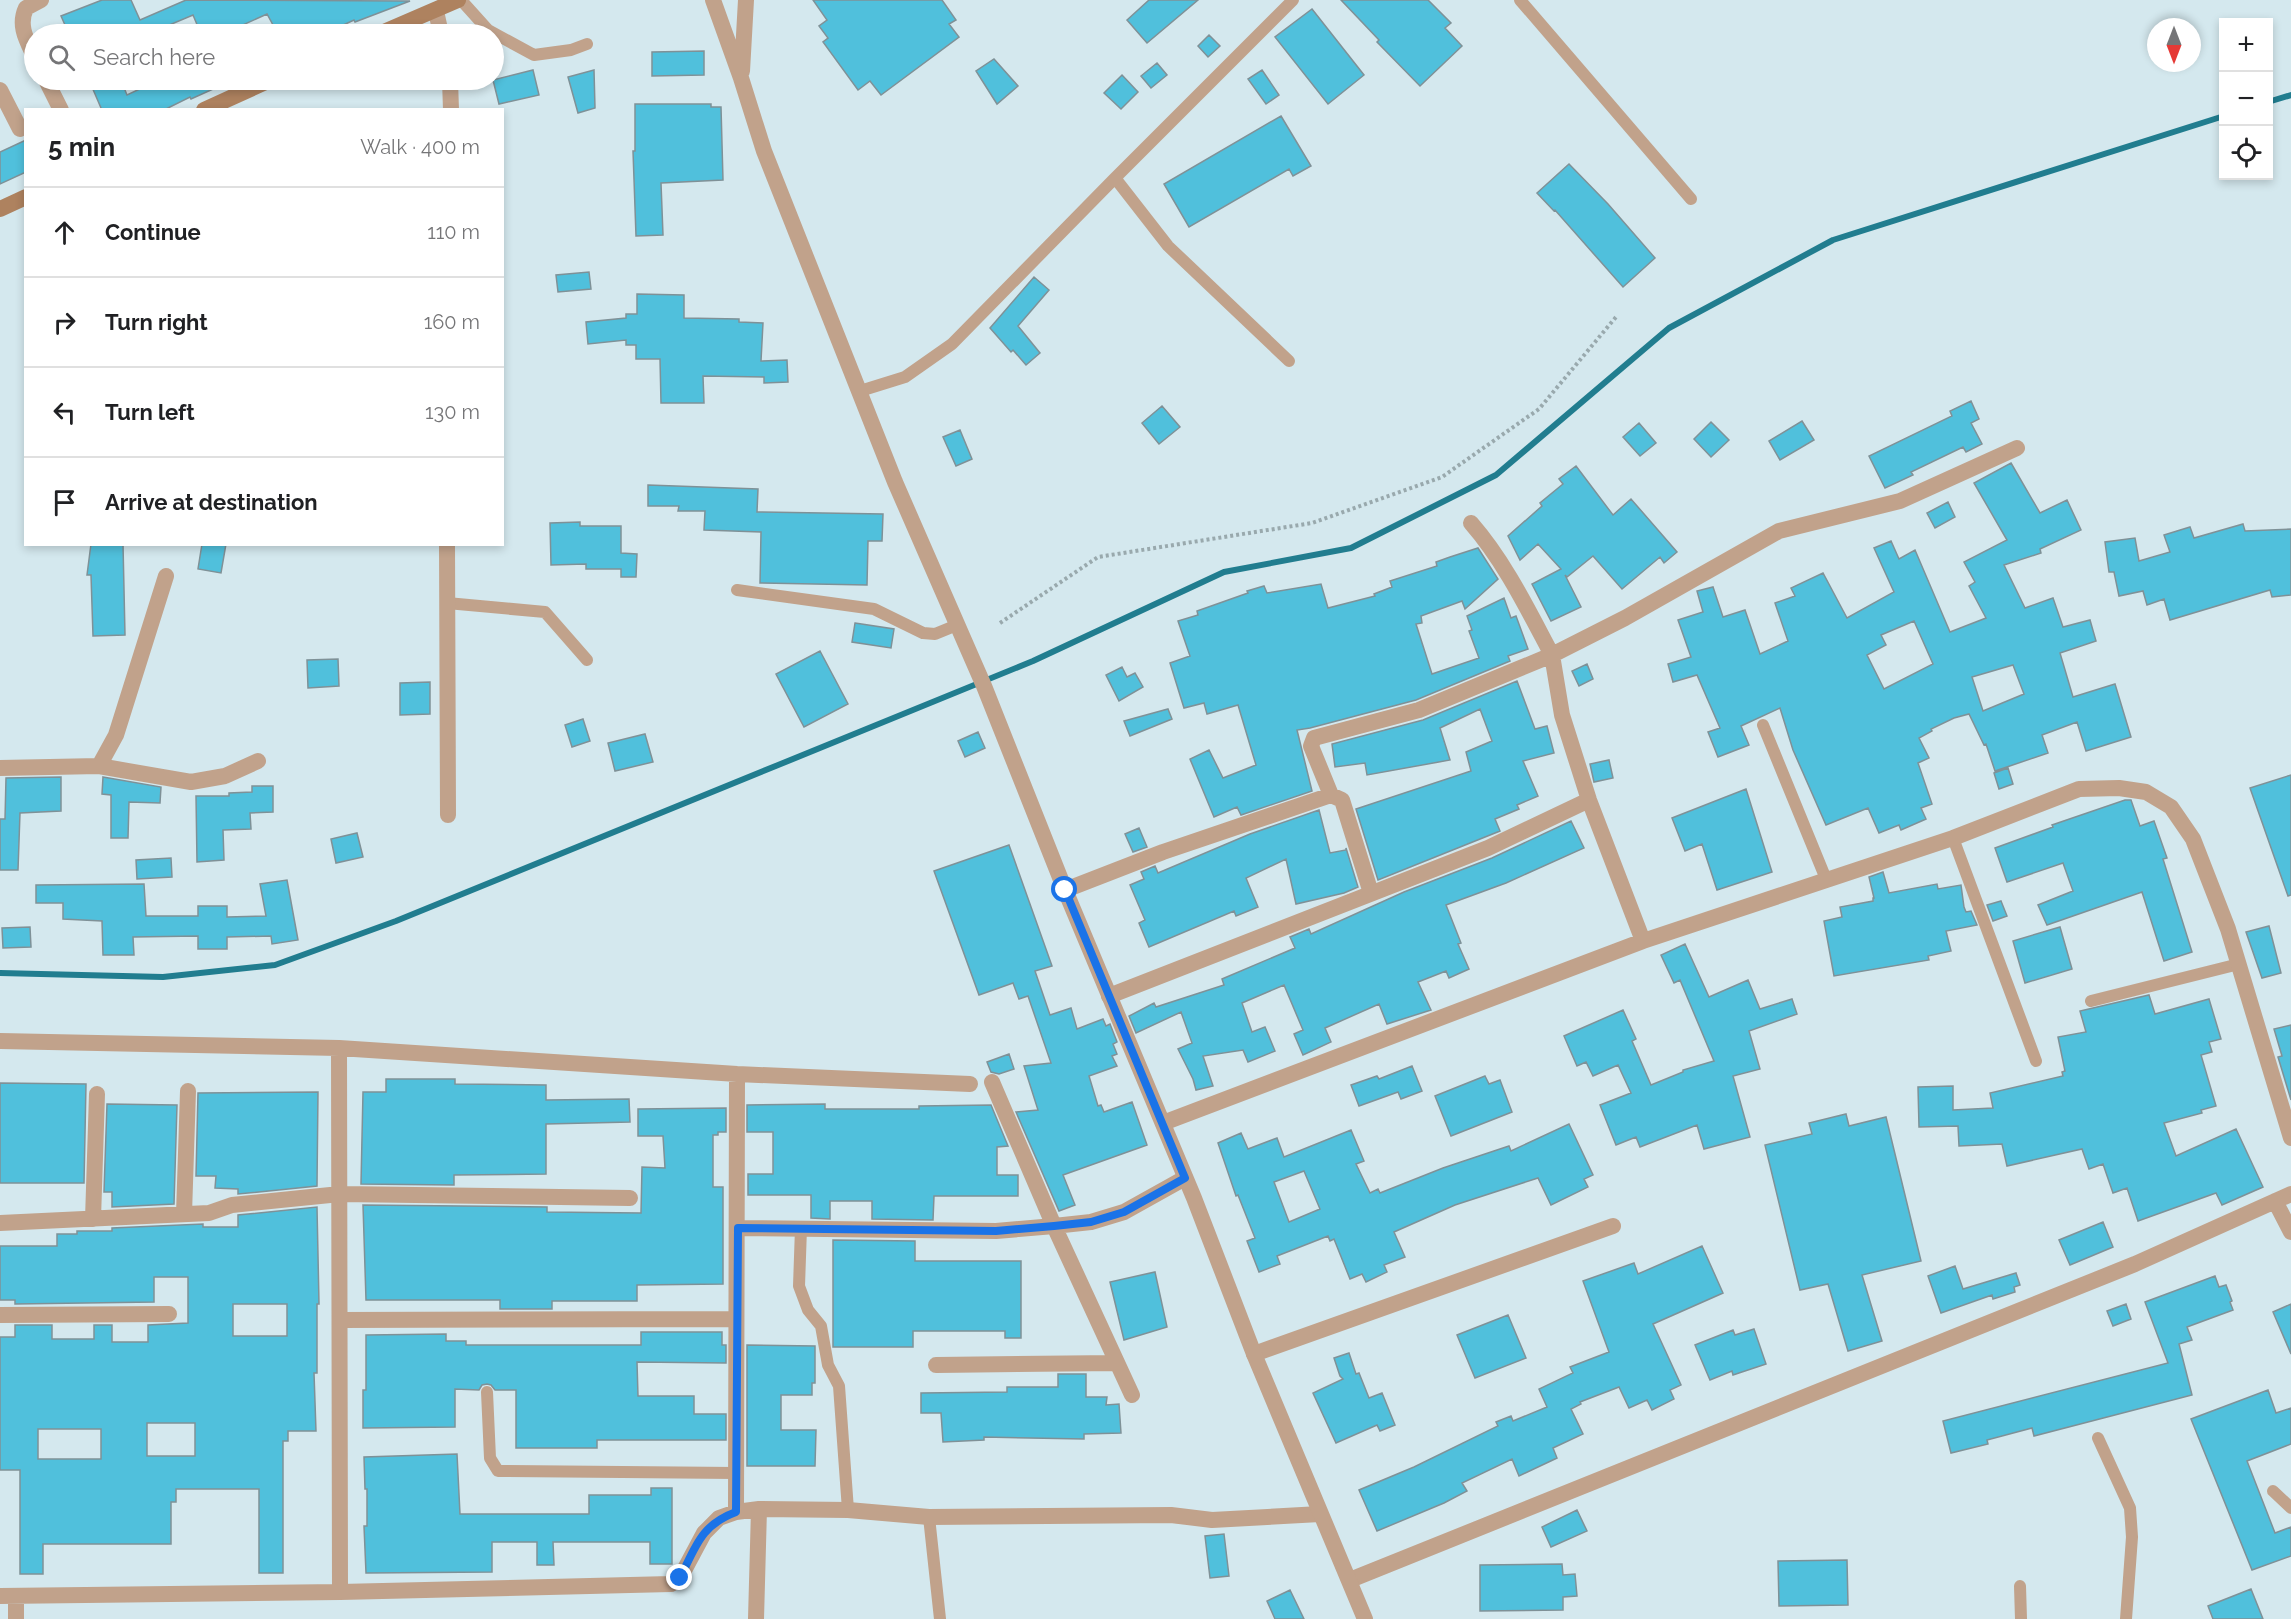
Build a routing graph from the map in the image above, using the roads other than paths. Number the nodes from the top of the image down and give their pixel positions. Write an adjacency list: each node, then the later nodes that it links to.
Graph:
1 (41, 0): 11 (street)
2 (459, 0): 7 (main road); 10 (lane)
3 (713, 0): 14 (street)
4 (746, 0): 14 (street)
5 (1293, 0): 23 (lane)
6 (1520, 0): 25 (lane)
7 (436, 11): 8 (main road); 9 (street)
8 (404, 24)
9 (439, 24)
10 (482, 24)
11 (24, 30)
12 (504, 39): 13 (lane)
13 (587, 44)
14 (741, 78): 28 (street)
15 (0, 90): 22 (street)
16 (51, 90): 19 (street)
17 (248, 90): 20 (main road)
18 (450, 90): 21 (street)
19 (60, 108)
20 (208, 108)
21 (451, 108)
22 (20, 129)
23 (1115, 178): 27 (lane); 28 (lane)
24 (24, 198): 26 (main road)
25 (1691, 199)
26 (0, 209)
27 (1289, 361)
28 (860, 391): 35 (street)
29 (2017, 448): 36 (street)
30 (1471, 524): 36 (street)
31 (447, 546): 34 (street)
32 (166, 576): 40 (street)
33 (737, 590): 35 (lane)
34 (447, 603): 37 (lane); 44 (street)
35 (957, 625): 47 (street)
36 (1552, 655): 42 (street); 43 (street)
37 (587, 660)
38 (1763, 725): 46 (lane)
39 (258, 761): 40 (street)
40 (99, 766): 41 (street)
41 (0, 768)
42 (1331, 795): 47 (street); 48 (street)
43 (1589, 800): 48 (street); 49 (street)
44 (448, 815)
45 (1953, 838): 46 (street); 50 (street); 55 (lane)
46 (1826, 879): 49 (street)
47 (1065, 890): 51 (street)
48 (1371, 894): 51 (street)
49 (1643, 941): 61 (street)
50 (2239, 964): 52 (lane); 62 (street)
51 (1109, 996): 61 (street)
52 (2091, 1000)
53 (0, 1041): 54 (street)
54 (339, 1048): 56 (street); 64 (street)
55 (2036, 1061)
56 (737, 1074): 58 (street); 73 (street)
57 (992, 1082): 71 (street)
58 (970, 1084)
59 (188, 1091): 68 (street)
60 (98, 1094): 69 (street)
61 (1162, 1124): 63 (street)
62 (2291, 1138)
63 (1185, 1178): 71 (street); 80 (street)
64 (340, 1194): 66 (street); 68 (street); 79 (street)
65 (2291, 1194): 67 (street)
66 (630, 1198)
67 (2275, 1201): 75 (street); 94 (street)
68 (184, 1214): 69 (street)
69 (93, 1219): 70 (street)
70 (0, 1223)
71 (1054, 1226): 74 (street); 81 (street)
72 (1613, 1226): 80 (street)
73 (738, 1228): 74 (street); 78 (street)
74 (801, 1228): 90 (lane)
75 (2291, 1232)
76 (0, 1314): 77 (street)
77 (169, 1314)
78 (736, 1319): 79 (street); 86 (street)
79 (340, 1320): 96 (street)
80 (1254, 1354): 92 (street)
81 (1117, 1364): 82 (street); 84 (street)
82 (936, 1365)
83 (487, 1392): 86 (lane)
84 (1132, 1395)
85 (2098, 1438): 103 (lane)
86 (736, 1473): 91 (street)
87 (2273, 1491): 88 (lane)
88 (2291, 1508)
89 (759, 1509): 90 (street); 91 (street); 99 (street)
90 (848, 1510): 93 (street)
91 (736, 1512): 96 (street)
92 (1320, 1514): 93 (street); 94 (street)
93 (929, 1517): 100 (lane)
94 (1350, 1580): 101 (street)
95 (2020, 1586): 102 (lane)
96 (340, 1592): 97 (street)
97 (8, 1596): 98 (street)
98 (16, 1619)
99 (756, 1619)
100 (940, 1619)
101 (1365, 1619)
102 (2021, 1619)
103 (2126, 1619)

